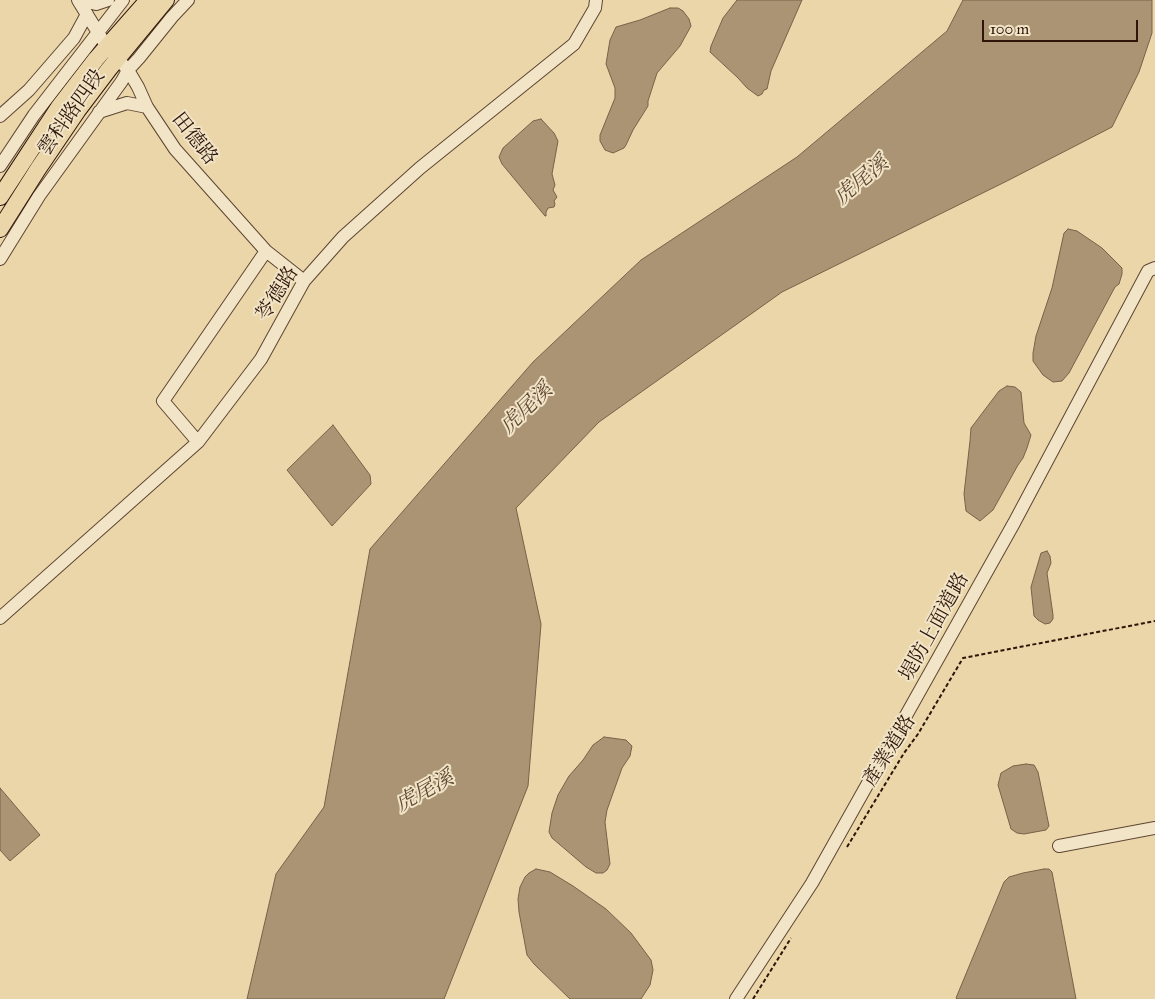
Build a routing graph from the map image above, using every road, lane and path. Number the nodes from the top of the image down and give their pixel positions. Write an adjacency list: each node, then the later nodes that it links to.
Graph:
1 (79, 0): 2 (street); 8 (street, 田德路)
2 (108, 0)
3 (123, 0): 9 (street, 雲科路四段)
4 (148, 0): 10 (main road, 雲科路四段)
5 (166, 0): 10 (main road, 雲科路四段)
6 (188, 0): 10 (street, 雲科路四段)
7 (596, 0): 20 (street, 苓德路)
8 (87, 14): 9 (street, 田德路); 13 (street)
9 (98, 32): 10 (street, 田德路); 14 (street, 雲科路四段)
10 (118, 58): 11 (street, 田德路); 12 (street, 雲科路四段); 15 (main road, 雲科路四段); 16 (main road, 雲科路四段)
11 (147, 107): 12 (street); 17 (street, 田德路)
12 (99, 112): 18 (street, 雲科路四段)
13 (0, 116)
14 (0, 166)
15 (0, 197)
16 (0, 229)
17 (266, 251): 20 (street, 田德路); 21 (street)
18 (0, 259)
19 (1155, 268): 28 (street, 堤防上面道路)
20 (304, 281): 21 (street, 苓德路)
21 (198, 442): 22 (street, 苓德路)
22 (0, 618)
23 (1155, 621): 26 (path, 產業道路)
24 (1155, 828): 25 (street)
25 (1059, 846)
26 (847, 847)
27 (795, 932): 29 (path)
28 (736, 999)
29 (753, 999)

